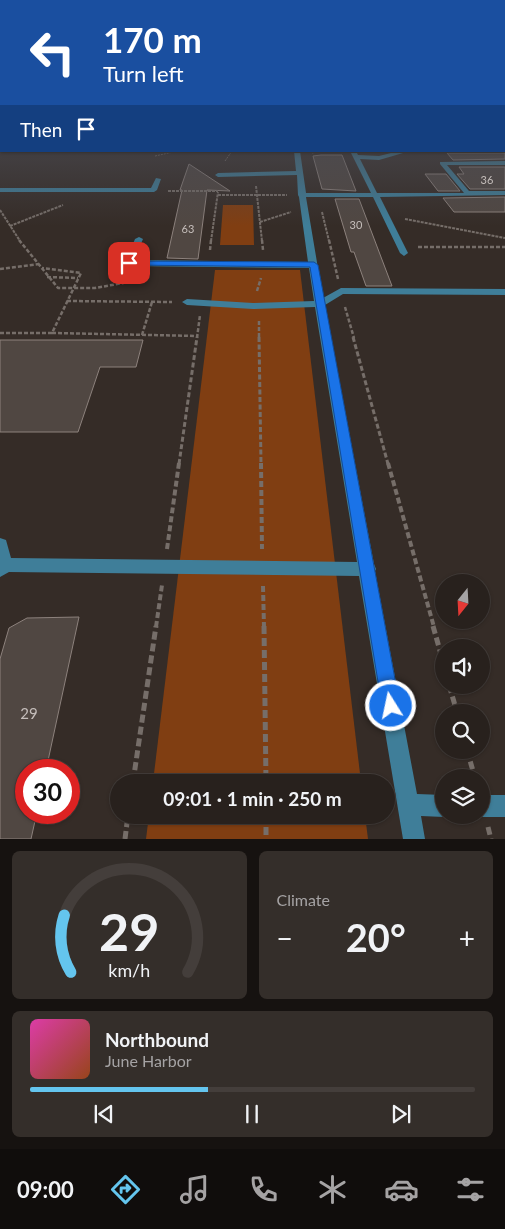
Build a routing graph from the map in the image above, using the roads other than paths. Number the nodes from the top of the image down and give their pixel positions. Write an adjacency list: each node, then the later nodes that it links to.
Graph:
1 (403, 152): 3 (street)
2 (303, 153): 5 (street)
3 (355, 154): 11 (street)
4 (505, 163): 9 (street)
5 (299, 173): 6 (street); 12 (street)
6 (218, 175)
7 (158, 179): 8 (street)
8 (0, 190)
9 (467, 193): 10 (street); 11 (street)
10 (505, 193)
11 (375, 195): 12 (street); 14 (street)
12 (302, 201): 15 (street)
13 (138, 239): 15 (street)
14 (402, 250)
15 (314, 265): 18 (street)
16 (505, 292): 18 (street)
17 (187, 302): 18 (street)
18 (320, 304): 21 (street)
19 (0, 545): 20 (street)
20 (2, 568): 21 (street)
21 (368, 569): 22 (street)
22 (408, 805): 23 (street); 26 (street)
23 (435, 806)
24 (490, 806): 25 (street)
25 (505, 806)
26 (414, 839)

